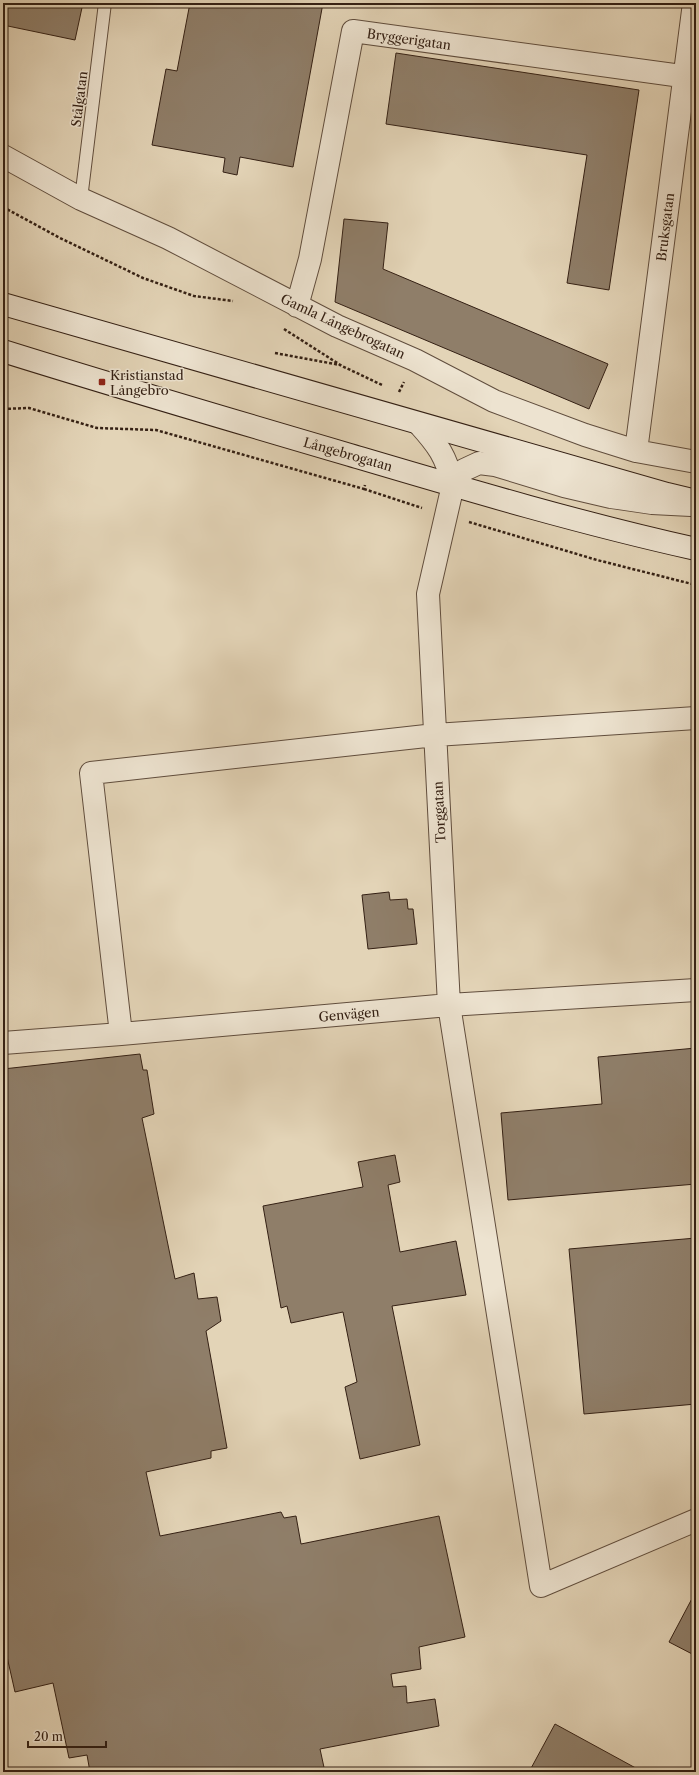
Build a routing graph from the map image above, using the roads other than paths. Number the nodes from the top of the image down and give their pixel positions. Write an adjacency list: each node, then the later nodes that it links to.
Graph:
1 (105, 3): 5 (lane, Stålgatan)
2 (694, 3): 3 (street, Bruksgatan)
3 (690, 77): 7 (street, Bryggerigatan); 10 (street, Bruksgatan)
4 (3, 156): 5 (street, Gamla Långebrogatan)
5 (81, 199): 7 (street, Gamla Långebrogatan)
6 (3, 304): 9 (street)
7 (297, 306): 10 (street, Gamla Långebrogatan)
8 (3, 351): 12 (street, Långebrogatan)
9 (419, 424): 12 (street); 13 (street)
10 (636, 451): 11 (street, Gamla Långebrogatan)
11 (696, 462)
12 (453, 485): 14 (street); 15 (street, Långebrogatan); 17 (street, Torggatan)
13 (696, 501)
14 (696, 505)
15 (696, 549)
16 (696, 718): 17 (street)
17 (435, 734): 19 (street, Torggatan); 20 (street)
18 (696, 990): 19 (street, Genvägen)
19 (449, 1005): 20 (street, Genvägen); 22 (street, Torggatan)
20 (121, 1034): 21 (street, Genvägen)
21 (3, 1043)
22 (696, 1520)

